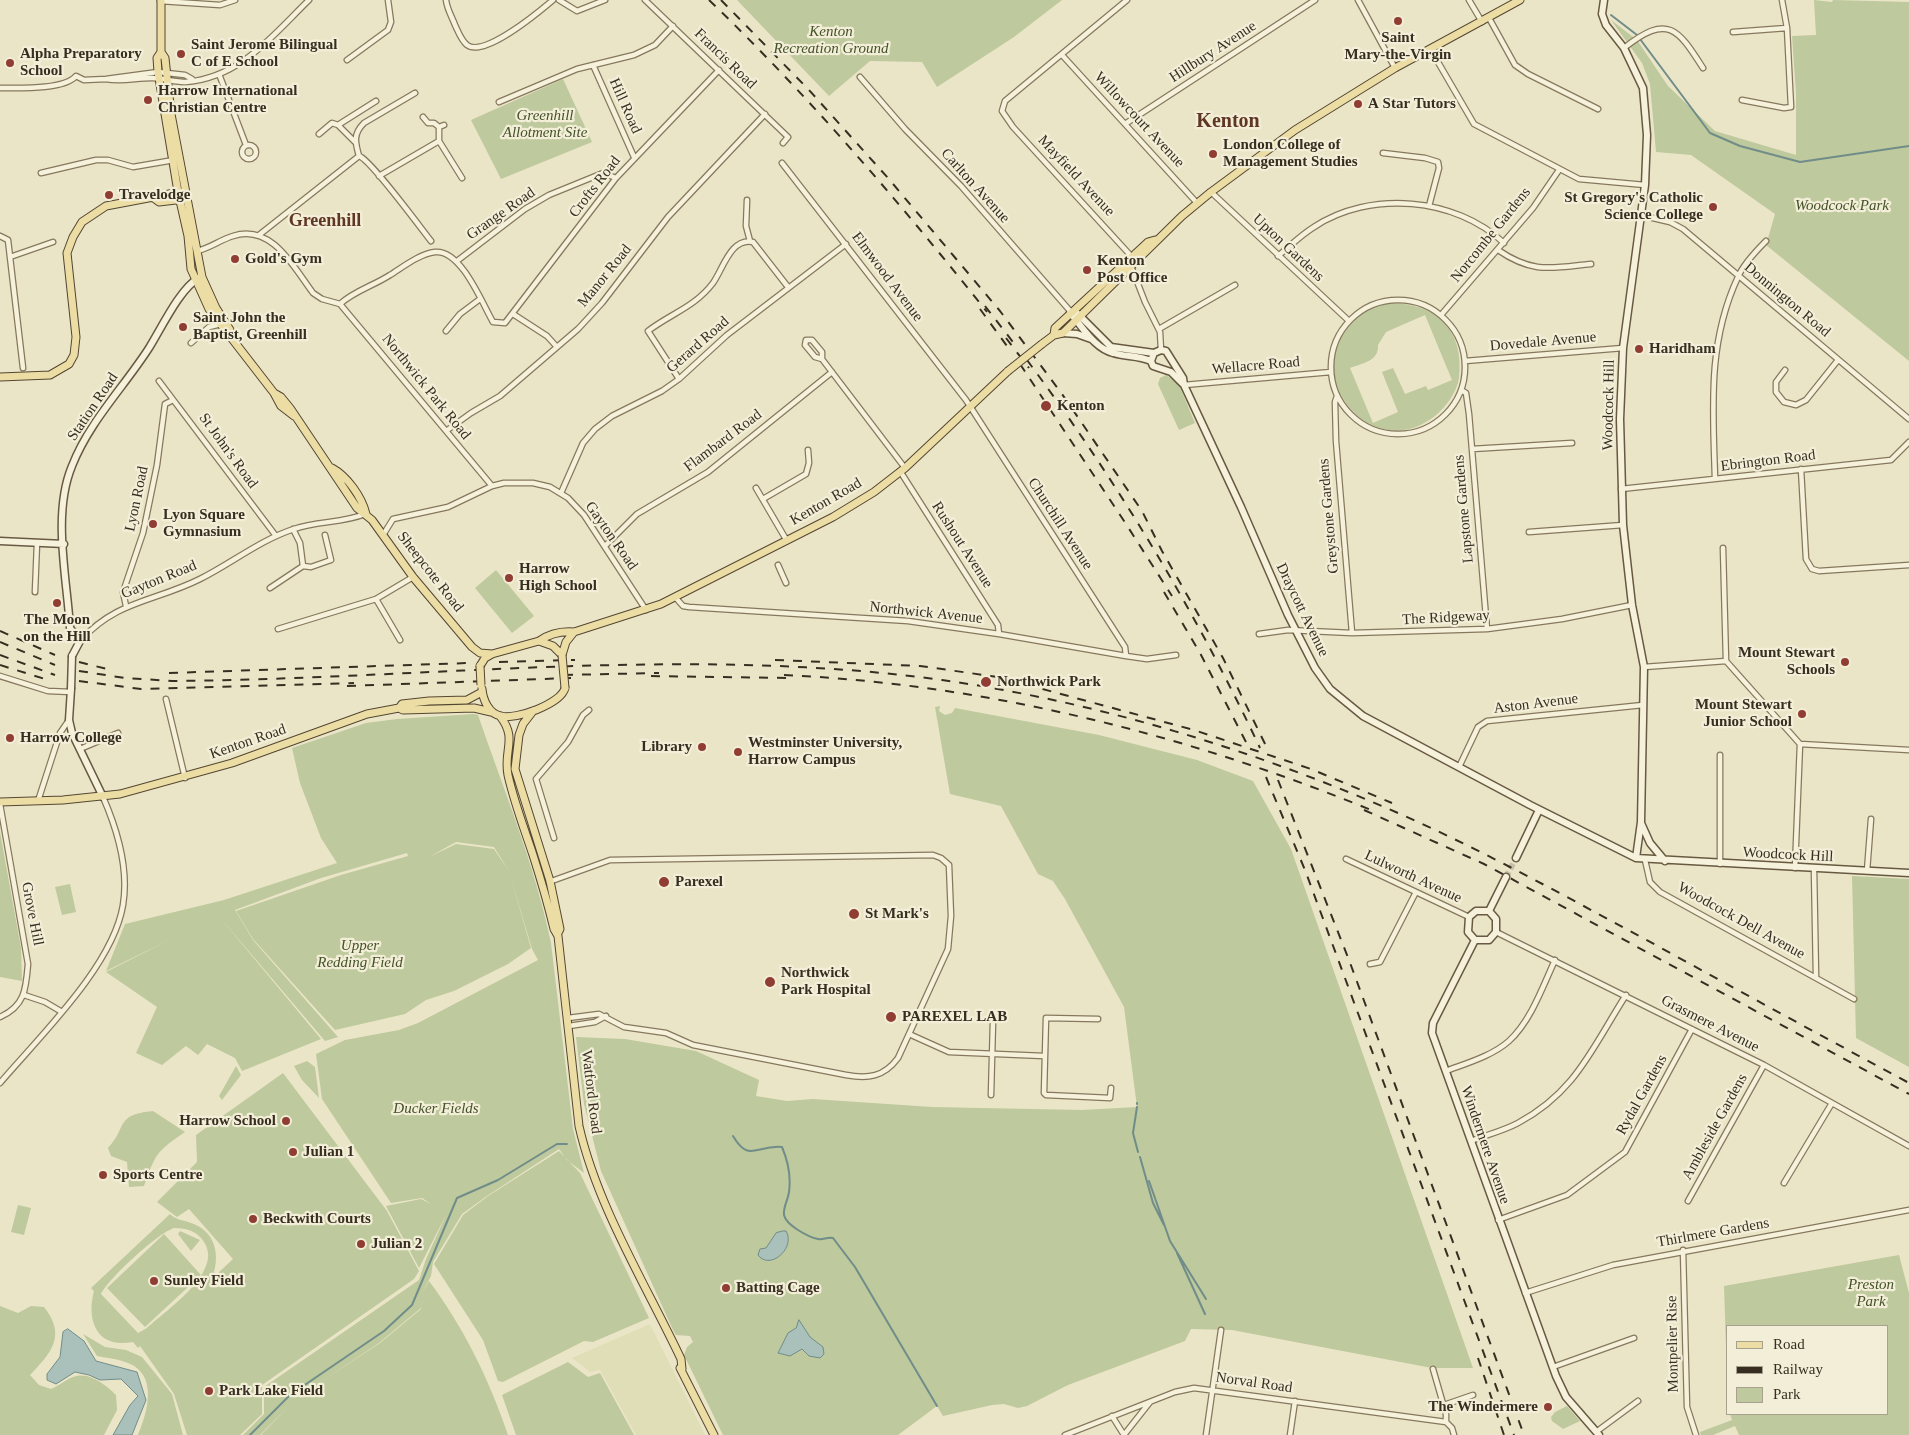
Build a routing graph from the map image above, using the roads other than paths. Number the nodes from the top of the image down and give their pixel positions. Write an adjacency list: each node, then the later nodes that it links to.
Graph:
1 (235, 0): 16 (street)
2 (309, 0): 31 (street)
3 (388, 0): 26 (street)
4 (446, 0): 5 (street)
5 (553, 0)
6 (559, 0): 7 (street)
7 (605, 0)
8 (645, 0): 19 (street, Francis Road)
9 (1127, 0): 25 (street)
10 (1315, 0): 45 (street, Hillbury Avenue)
11 (1358, 0): 28 (street)
12 (1469, 0): 18 (street)
13 (1520, 0): 17 (main road, Kenton Road)
14 (1604, 0): 22 (street, Woodcock Hill)
15 (1782, 0): 20 (street)
16 (160, 1): 24 (main road)
17 (1489, 18): 18 (main road, Kenton Road); 41 (street)
18 (1482, 22): 23 (main road, Kenton Road)
19 (673, 26): 27 (street); 30 (street, Francis Road)
20 (1787, 28): 21 (street); 38 (street)
21 (1733, 32)
22 (1624, 48): 29 (street); 63 (street, Woodcock Hill)
23 (1429, 50): 28 (main road, Kenton Road); 58 (street)
24 (161, 52): 32 (main road); 33 (main road)
25 (1062, 55): 45 (street, Willowcourt Avenue); 83 (street, Mayfield Avenue)
26 (347, 60)
27 (593, 65): 40 (street); 55 (street, Hill Road)
28 (1395, 68): 64 (main road, Kenton Road)
29 (1703, 68)
30 (719, 70): 42 (street, Francis Road); 55 (street, Crofts Road)
31 (219, 74): 35 (street); 52 (street)
32 (158, 75): 33 (street); 36 (street); 56 (main road)
33 (167, 76): 35 (street); 35 (street); 56 (main road)
34 (860, 77): 93 (street, Carlton Avenue)
35 (192, 79)
36 (0, 88)
37 (415, 93): 50 (street)
38 (1742, 100)
39 (376, 101): 46 (street)
40 (500, 102)
41 (1598, 109)
42 (765, 114): 51 (street, Francis Road); 105 (street, Manor Road)
43 (423, 117): 47 (street)
44 (444, 124): 47 (street)
45 (1125, 124): 67 (street, Willowcourt Avenue)
46 (338, 125): 48 (street); 50 (street)
47 (439, 128): 49 (street)
48 (319, 134)
49 (439, 141): 60 (street); 61 (street)
50 (355, 142): 54 (street)
51 (783, 143)
52 (246, 144)
53 (1383, 153): 68 (street)
54 (359, 156): 60 (street); 70 (street)
55 (634, 157): 62 (street, Crofts Road)
56 (176, 160): 59 (street); 65 (main road)
57 (782, 163): 78 (street, Elmwood Avenue)
58 (1558, 170): 63 (street); 77 (street, Norcombe Gardens)
59 (41, 173)
60 (379, 176): 73 (street)
61 (462, 178)
62 (616, 178): 84 (street, Grange Road); 94 (street, Crofts Road)
63 (1645, 185): 69 (street, Woodcock Hill)
64 (1211, 192): 67 (main road, Kenton Road); 81 (street, Upton Gardens)
65 (183, 196): 80 (main road); 119 (main road)
66 (747, 200): 76 (street)
67 (1197, 203): 72 (main road, Kenton Road)
68 (1430, 206): 77 (street); 81 (street)
69 (1640, 215): 87 (street, Donnington Road); 106 (street, Woodcock Hill)
70 (259, 235): 80 (street); 92 (street)
71 (0, 236): 82 (street)
72 (1155, 240): 83 (main road, Kenton Road); 86 (main road, Kenton Road)
73 (431, 241)
74 (1766, 241): 87 (street)
75 (53, 242): 82 (street)
76 (750, 242): 90 (street); 120 (street)
77 (1504, 242): 79 (street, Norcombe Gardens)
78 (846, 244): 90 (street, Gerard Road); 126 (street, Elmwood Avenue)
79 (1498, 250): 85 (street); 95 (street, Norcombe Gardens)
80 (193, 252): 88 (main road, Sheepcote Road)
81 (1278, 256): 97 (street, Upton Gardens)
82 (10, 257): 114 (street)
83 (1132, 257): 93 (main road, Kenton Road)
84 (457, 261): 91 (street); 92 (street)
85 (1591, 264)
86 (1131, 266): 96 (main road, Kenton Road); 99 (street)
87 (1738, 276): 111 (street, Donnington Road); 135 (street)
88 (198, 278): 98 (main road, Sheepcote Road); 151 (street, Station Road)
89 (1235, 286): 99 (street)
90 (788, 287): 120 (street, Gerard Road)
91 (480, 298): 94 (street, Crofts Road); 100 (street)
92 (340, 304): 128 (street, Northwick Park Road)
93 (1072, 312): 96 (street); 102 (main road, Kenton Road)
94 (513, 314): 105 (street)
95 (1441, 315): 97 (street); 113 (street)
96 (1078, 318): 101 (main road, Kenton Road); 103 (street); 108 (street)
97 (1349, 321): 118 (street)
98 (222, 323): 104 (street); 141 (main road, Sheepcote Road)
99 (1159, 329): 107 (street)
100 (446, 331)
101 (1063, 333): 102 (main road, Kenton Road); 103 (street)
102 (1054, 335): 126 (main road, Kenton Road, bridge)
103 (1091, 339): 112 (street)
104 (191, 343)
105 (557, 347): 128 (street, Manor Road)
106 (1623, 348): 113 (street, Dovedale Avenue); 138 (street, Woodcock Hill)
107 (1161, 350): 108 (street); 110 (street, Draycott Avenue)
108 (1154, 353): 112 (street)
109 (822, 359): 109 (street); 117 (street, Rushout Avenue)
110 (1170, 360): 115 (street); 122 (street, Draycott Avenue)
111 (1838, 360): 116 (street); 127 (street, Donnington Road)
112 (1151, 361): 115 (street, Draycott Avenue)
113 (1464, 361): 123 (street)
114 (23, 368)
115 (1165, 368): 122 (street, Draycott Avenue)
116 (1785, 370)
117 (832, 372): 133 (street, Rushout Avenue); 152 (street, Flambard Road)
118 (1331, 372): 122 (street, Wellacre Road); 124 (street)
119 (0, 377)
120 (679, 379): 139 (street, Gerard Road)
121 (159, 381): 125 (street, St John's Road)
122 (1187, 385): 168 (street, Draycott Avenue)
123 (1461, 390): 124 (street); 132 (street, Lapstone Gardens)
124 (1337, 396): 170 (street, Greystone Gardens)
125 (173, 400): 147 (street, St John's Road); 163 (street, Lyon Road)
126 (970, 407): 133 (main road, Kenton Road); 180 (street, Churchill Avenue)
127 (1909, 419)
128 (446, 432): 136 (street, Northwick Park Road)
129 (1909, 442): 134 (street, Ebrington Road)
130 (1572, 443): 132 (street)
131 (808, 450): 140 (street)
132 (1472, 450): 167 (street, Lapstone Gardens)
133 (903, 469): 149 (main road, Kenton Road); 171 (street, Rushout Avenue)
134 (1800, 469): 135 (street, Ebrington Road); 155 (street)
135 (1715, 479): 138 (street, Ebrington Road)
136 (492, 486): 139 (street, Gayton Road); 146 (street, Gayton Road)
137 (756, 488): 140 (street)
138 (1621, 489): 142 (street, Woodcock Hill)
139 (561, 493): 152 (street, Gayton Road)
140 (763, 499): 149 (street)
141 (366, 514): 143 (street, Gayton Road); 146 (main road, Sheepcote Road)
142 (1623, 525): 144 (street); 164 (street, Woodcock Hill)
143 (293, 529): 147 (street, Gayton Road); 156 (street)
144 (1529, 532)
145 (326, 535): 156 (street)
146 (383, 535): 157 (main road, Sheepcote Road)
147 (276, 536): 163 (street, Gayton Road)
148 (0, 541): 150 (street)
149 (787, 541): 161 (main road, Kenton Road)
150 (37, 542): 151 (street); 160 (street)
151 (64, 544): 174 (street, Station Road)
152 (605, 546): 165 (street, Gayton Road)
153 (1722, 548): 181 (street)
154 (778, 565): 158 (street)
155 (1909, 565)
156 (303, 566): 159 (street)
157 (413, 577): 162 (street); 176 (main road, Sheepcote Road)
158 (786, 583)
159 (270, 588)
160 (35, 592)
161 (676, 597): 165 (main road, Kenton Road); 171 (street, Northwick Avenue)
162 (376, 599): 166 (street); 173 (street)
163 (126, 606): 174 (street, Gayton Road)
164 (1632, 606): 167 (street, The Ridgeway); 183 (street, Woodcock Hill)
165 (646, 610): 169 (main road, Kenton Road)
166 (278, 629)
167 (1487, 629): 170 (street, The Ridgeway)
168 (1295, 630): 170 (street, The Ridgeway); 172 (street, The Ridgeway); 200 (street, Draycott Avenue)
169 (574, 632): 175 (main road, Kenton Road); 178 (main road)
170 (1352, 633)
171 (999, 634): 180 (street, Northwick Avenue)
172 (1258, 634)
173 (400, 640)
174 (80, 641): 186 (street, bridge)
175 (539, 641): 177 (main road); 178 (main road)
176 (472, 647): 177 (main road); 182 (main road, Sheepcote Road)
177 (492, 654): 182 (main road)
178 (562, 655): 191 (main road, bridge)
179 (1176, 655): 180 (street, Northwick Avenue)
180 (1126, 656)
181 (1726, 661): 183 (street); 196 (street)
182 (480, 666): 185 (main road, bridge)
183 (1644, 667): 188 (street, Woodcock Hill)
184 (0, 676): 186 (street)
185 (482, 689): 189 (main road, Kenton Road); 192 (main road)
186 (71, 691): 194 (street)
187 (166, 699): 201 (street)
188 (1643, 705): 200 (street, Aston Avenue); 207 (street, Woodcock Hill)
189 (400, 708): 192 (main road, Kenton Road); 201 (main road, Kenton Road)
190 (589, 710): 208 (street)
191 (533, 711): 193 (main road); 220 (main road, Watford Road)
192 (491, 712): 193 (main road)
193 (500, 716): 221 (main road, Watford Road)
194 (69, 720): 197 (street); 203 (street)
195 (118, 733): 197 (street)
196 (1800, 744): 198 (street); 215 (street)
197 (80, 749): 202 (street)
198 (1909, 750)
199 (1720, 755): 214 (street)
200 (1459, 767): 205 (street, Draycott Avenue)
201 (185, 778): 202 (main road, Kenton Road)
202 (103, 797): 203 (main road, Kenton Road); 234 (street)
203 (38, 801): 204 (main road, Kenton Road)
204 (0, 803): 232 (street, Grove Hill)
205 (1539, 810): 210 (street); 211 (street, Draycott Avenue)
206 (1871, 819): 217 (street)
207 (1641, 822): 211 (street, Woodcock Hill); 213 (street, Woodcock Hill)
208 (554, 838)
209 (1346, 858): 222 (street, Lulworth Avenue)
210 (1516, 858)
211 (1636, 858): 212 (street, Woodcock Hill)
212 (1645, 860): 213 (street, Woodcock Hill); 230 (street, Woodcock Dell Avenue)
213 (1665, 861): 214 (street, Woodcock Hill)
214 (1720, 864): 215 (street, Woodcock Hill)
215 (1795, 868): 216 (street, Woodcock Hill)
216 (1814, 869): 217 (street, Woodcock Hill); 230 (street, Woodcock Dell Avenue)
217 (1867, 871): 218 (street, Woodcock Hill)
218 (1909, 873)
219 (1506, 877): 223 (street)
220 (550, 881): 221 (street); 226 (main road, Watford Road); 241 (street)
221 (542, 884): 226 (main road, Watford Road)
222 (1416, 892): 224 (street, Lulworth Avenue); 229 (street)
223 (1489, 912): 224 (street); 225 (street)
224 (1469, 917): 227 (street)
225 (1496, 932): 227 (street); 228 (street, Grasmere Avenue)
226 (558, 933): 239 (main road, Watford Road)
227 (1475, 940): 245 (street, Windermere Avenue)
228 (1556, 960): 231 (street, Grasmere Avenue); 245 (street)
229 (1370, 964)
230 (1816, 976): 233 (street, Woodcock Dell Avenue)
231 (1626, 995): 240 (street, Grasmere Avenue); 250 (street)
232 (24, 996): 234 (street); 236 (street)
233 (1854, 999)
234 (62, 1012): 246 (street)
235 (606, 1016): 239 (street); 239 (street); 241 (street)
236 (0, 1018)
237 (1098, 1019): 243 (street)
238 (993, 1021): 242 (street)
239 (568, 1022): 271 (main road, Watford Road)
240 (1692, 1029): 244 (street, Grasmere Avenue); 255 (street, Rydal Gardens)
241 (909, 1034): 242 (street)
242 (992, 1054): 243 (street); 248 (street)
243 (1044, 1056): 247 (street)
244 (1764, 1065): 249 (street, Grasmere Avenue); 253 (street, Ambleside Gardens)
245 (1446, 1071): 250 (street, Windermere Avenue)
246 (0, 1083)
247 (1111, 1088)
248 (991, 1095)
249 (1832, 1103): 251 (street, Grasmere Avenue); 252 (street)
250 (1470, 1141): 255 (street, Windermere Avenue)
251 (1909, 1146)
252 (1784, 1183)
253 (1688, 1201)
254 (1909, 1210): 256 (street, Thirlmere Gardens)
255 (1498, 1220): 257 (street, Windermere Avenue)
256 (1684, 1250): 257 (street, Thirlmere Gardens); 277 (street, Montpelier Rise)
257 (1525, 1293): 260 (street, Windermere Avenue)
258 (1221, 1330): 262 (street)
259 (1634, 1338): 260 (street)
260 (1553, 1367): 270 (street, Windermere Avenue)
261 (1432, 1369): 267 (street)
262 (1212, 1390): 264 (street, Norval Road); 266 (street, Norval Road); 274 (street)
263 (1473, 1395): 267 (street)
264 (1295, 1401): 269 (street, Norval Road); 275 (street)
265 (1638, 1401): 270 (street)
266 (1150, 1402): 268 (street, Norval Road); 273 (street)
267 (1444, 1405): 269 (street)
268 (1112, 1416): 272 (street, Norval Road); 273 (street)
269 (1446, 1422): 276 (street)
270 (1597, 1433)
271 (714, 1435)
272 (1065, 1435)
273 (1124, 1435)
274 (1206, 1435)
275 (1290, 1435)
276 (1454, 1435)
277 (1696, 1435)

